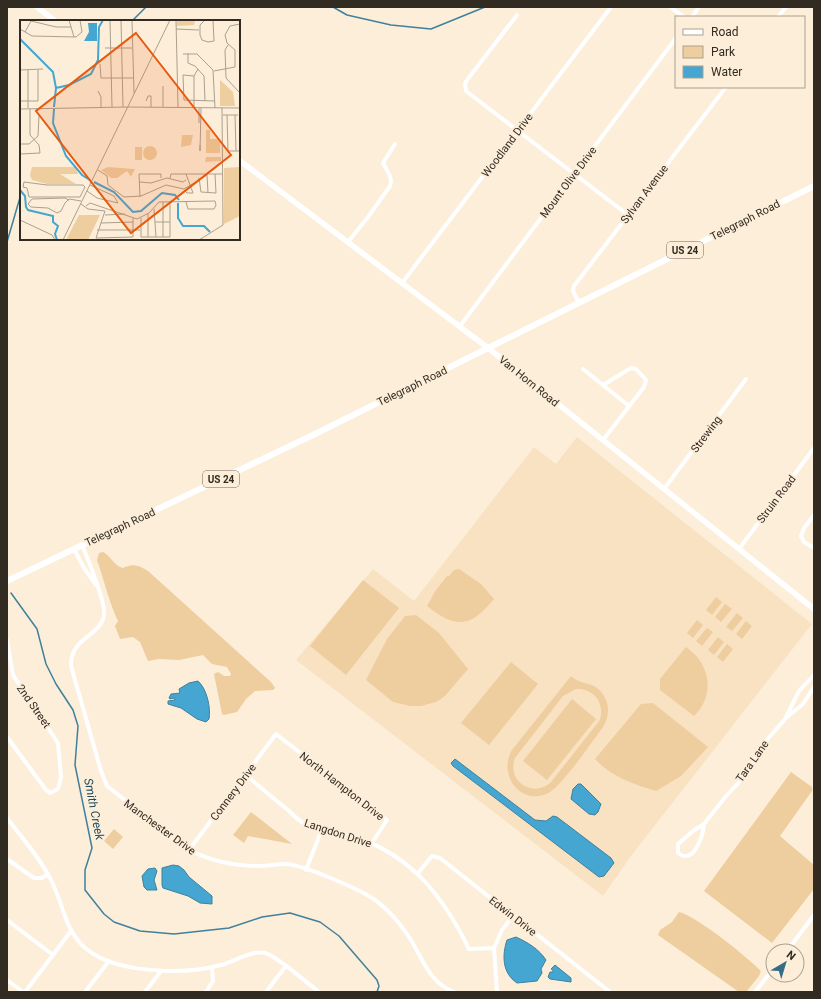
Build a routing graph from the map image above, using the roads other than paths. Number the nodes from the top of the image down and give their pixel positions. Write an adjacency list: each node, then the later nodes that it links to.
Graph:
1 (37, 7): 10 (main road)
2 (611, 7): 13 (street, Woodland Drive)
3 (670, 7): 7 (street)
4 (699, 7): 8 (street)
5 (786, 7): 9 (street)
6 (517, 15): 13 (street)
7 (683, 16)
8 (693, 16)
9 (779, 16)
10 (54, 20)
11 (675, 39): 16 (street, Mount Olive Drive)
12 (725, 88): 18 (street, Sylvan Avenue)
13 (517, 131): 16 (street); 20 (street, Woodland Drive)
14 (395, 144): 19 (street)
15 (240, 161): 19 (main road, Van Horn Road)
16 (574, 174): 18 (street); 22 (street, Mount Olive Drive)
17 (814, 186): 21 (main road, Telegraph Road / US 24)
18 (628, 215): 21 (street, Sylvan Avenue)
19 (348, 242): 20 (main road, Van Horn Road)
20 (402, 283): 22 (main road, Van Horn Road)
21 (579, 304): 23 (main road, Telegraph Road / US 24)
22 (460, 326): 23 (main road, Van Horn Road)
23 (488, 348): 28 (main road, Van Horn Road); 32 (main road, Telegraph Road / US 24)
24 (583, 369): 26 (street)
25 (746, 379): 30 (street, Strewing)
26 (603, 385): 27 (street); 27 (street)
27 (629, 406): 28 (street)
28 (603, 440): 30 (main road, Van Horn Road)
29 (814, 448): 35 (street, Struin Road)
30 (664, 489): 35 (main road, Van Horn Road)
31 (814, 515): 33 (street)
32 (82, 545): 34 (main road, Telegraph Road / US 24); 37 (street, Manchester Drive)
33 (814, 548)
34 (74, 549): 36 (main road, Telegraph Road / US 24); 37 (street, Manchester Drive)
35 (739, 549): 38 (main road, Van Horn Road)
36 (7, 581)
37 (97, 587): 51 (street, Manchester Drive)
38 (814, 609)
39 (7, 640): 45 (street, 2nd Street)
40 (814, 675): 41 (street, Tara Lane)
41 (806, 683): 42 (street, Tara Lane); 43 (street, Tara Lane)
42 (814, 688): 43 (street, Tara Lane)
43 (786, 718): 48 (street, Tara Lane)
44 (276, 734): 46 (street, Connery Drive); 50 (street, North Hampton Drive)
45 (7, 737)
46 (246, 775): 49 (street, Langdon Drive); 51 (street, Connery Drive)
47 (7, 818): 55 (street)
48 (704, 824): 48 (street, Tara Lane)
49 (322, 829): 50 (street, Langdon Drive); 53 (street)
50 (372, 843): 54 (street, Langdon Drive)
51 (189, 850): 53 (street, Manchester Drive)
52 (7, 859): 55 (street)
53 (306, 870): 69 (street, Manchester Drive)
54 (418, 873): 57 (street, Edwin Drive); 61 (street, Langdon Drive)
55 (48, 874): 59 (street)
56 (814, 915): 60 (street)
57 (513, 916): 61 (street); 80 (street, Edwin Drive)
58 (7, 920): 62 (street)
59 (71, 931): 62 (street); 63 (street)
60 (793, 943)
61 (494, 948): 77 (street)
62 (53, 955): 70 (street)
63 (109, 961): 66 (street); 71 (street)
64 (212, 967): 65 (street); 66 (street); 73 (street)
65 (285, 967): 74 (street); 75 (street)
66 (161, 971): 72 (street)
67 (765, 979): 81 (street)
68 (7, 980): 70 (street)
69 (443, 990): 76 (street, Manchester Drive)
70 (24, 992)
71 (85, 992)
72 (145, 992)
73 (206, 992)
74 (266, 992)
75 (318, 992)
76 (454, 992)
77 (497, 992)
78 (541, 992): 79 (street)
79 (559, 992)
80 (610, 992)
81 (755, 992)

